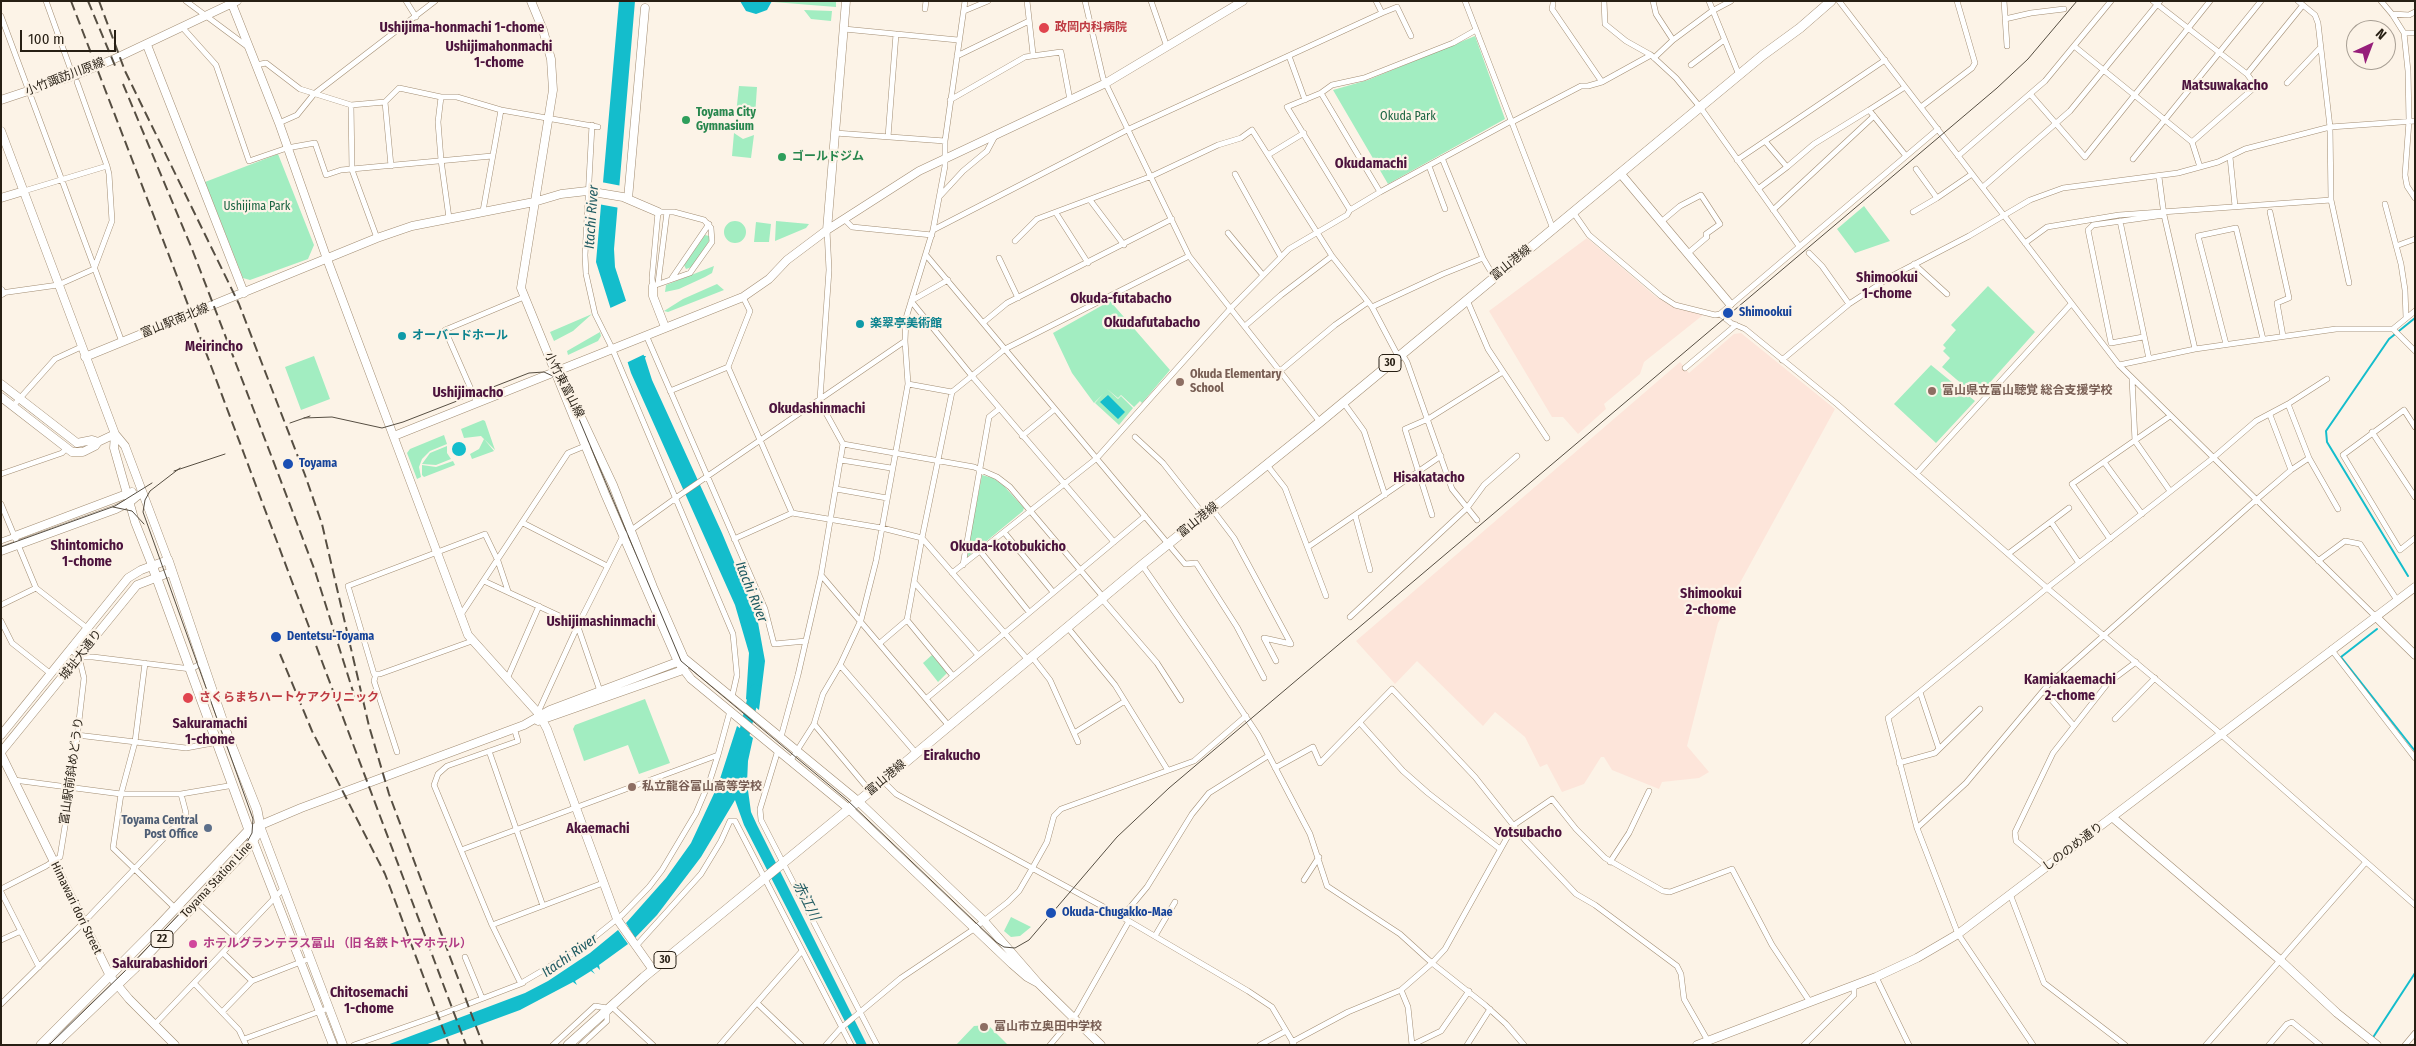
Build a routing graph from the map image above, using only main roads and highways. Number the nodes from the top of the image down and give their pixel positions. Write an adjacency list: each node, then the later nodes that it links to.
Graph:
1 (1831, 1): 6 (main road, 富山港線 / 30)
2 (168, 560): 5 (main road, Toyama Station Line / 22)
3 (152, 566): 4 (main road, Toyama Station Line / 22)
4 (41, 1045)
5 (54, 1045)
6 (568, 1045)

